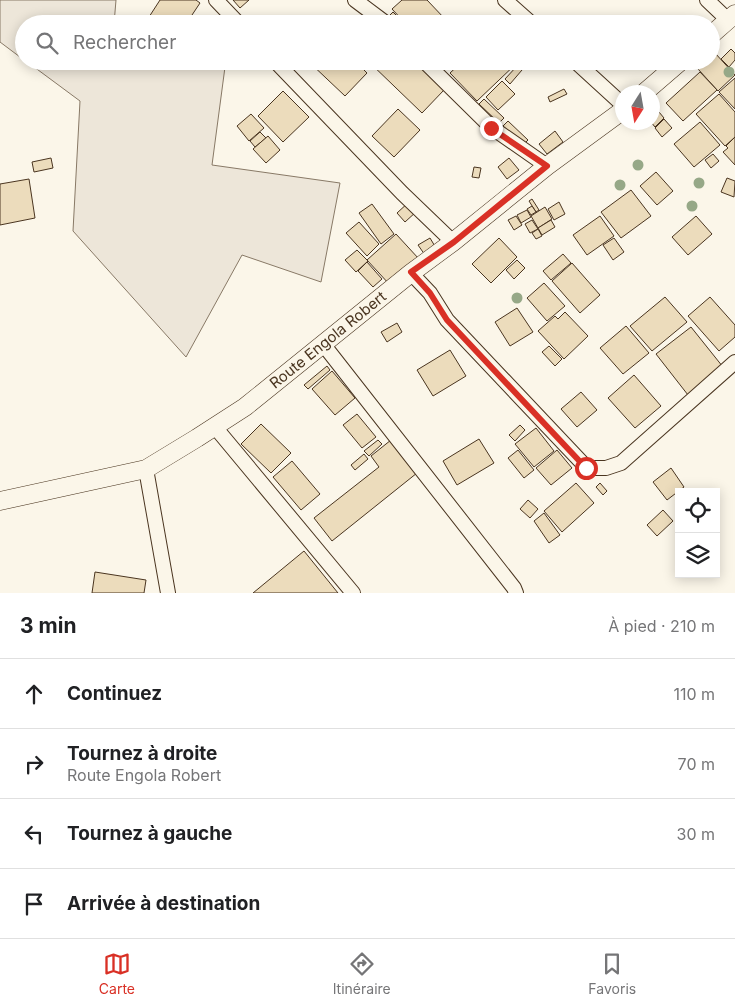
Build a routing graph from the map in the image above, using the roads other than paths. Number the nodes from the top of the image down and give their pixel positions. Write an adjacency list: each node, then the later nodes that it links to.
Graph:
1 (216, 0): 5 (street)
2 (355, 0): 6 (street)
3 (505, 0): 7 (street)
4 (707, 0): 8 (street)
5 (230, 15)
6 (375, 15)
7 (522, 15)
8 (732, 17): 9 (street)
9 (720, 27)
10 (284, 70): 18 (street)
11 (433, 70): 17 (street)
12 (584, 70): 15 (street)
13 (671, 70): 14 (street)
14 (653, 85)
15 (615, 98)
16 (615, 116): 17 (street, Route Engola Robert)
17 (547, 166): 18 (street, Route Engola Robert)
18 (454, 242): 19 (street, Route Engola Robert)
19 (411, 272): 20 (street, Route Engola Robert); 21 (street)
20 (323, 344): 22 (street, Route Engola Robert); 27 (street)
21 (735, 362)
22 (215, 427): 23 (street, Route Engola Robert); 26 (street)
23 (146, 469): 24 (street, Route Engola Robert); 25 (street)
24 (0, 501)
25 (168, 593)
26 (353, 593)
27 (516, 593)

